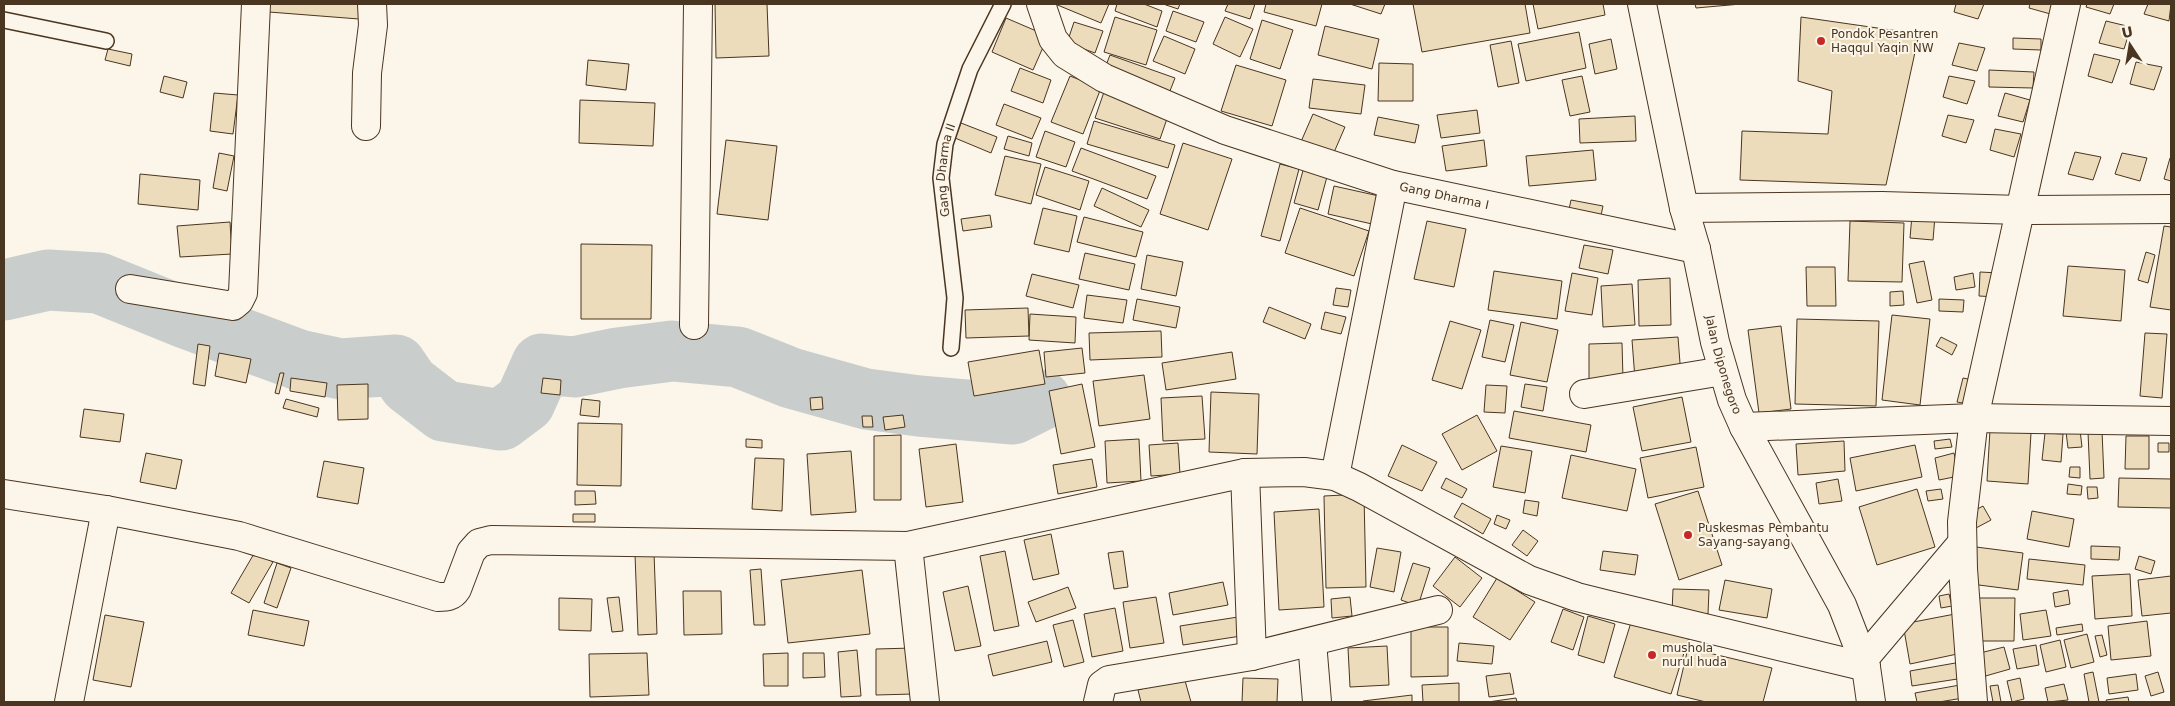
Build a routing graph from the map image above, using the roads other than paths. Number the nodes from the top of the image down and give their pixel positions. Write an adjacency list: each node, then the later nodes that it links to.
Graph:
1 (256, 4): 16 (street)
2 (372, 4): 10 (street)
3 (698, 4): 17 (street)
4 (1004, 4): 18 (lane, Gang Dharma II)
5 (1041, 4): 11 (street)
6 (1642, 4): 12 (street, Jalan Diponegoro)
7 (2066, 4): 14 (street)
8 (4, 20): 9 (lane)
9 (106, 40)
10 (366, 126)
11 (1393, 185): 15 (street, Gang Dharma I); 25 (street, Gang Dharma I)
12 (1684, 208): 14 (street); 15 (street, Jalan Diponegoro)
13 (2171, 209): 14 (street)
14 (2021, 210): 21 (street)
15 (1696, 249): 19 (street, Jalan Diponegoro)
16 (130, 289)
17 (694, 325)
18 (952, 348)
19 (1723, 371): 20 (street); 23 (street, Jalan Diponegoro)
20 (1584, 394)
21 (1974, 418): 22 (street); 23 (street); 28 (street)
22 (2171, 421)
23 (1744, 427): 33 (street, Jalan Diponegoro)
24 (1245, 474): 25 (street); 29 (street); 32 (street)
25 (1335, 476): 33 (street)
26 (4, 494): 27 (street)
27 (106, 510): 29 (street); 34 (street)
28 (1962, 543): 33 (street); 39 (street)
29 (908, 546): 35 (street)
30 (1438, 610): 31 (street)
31 (1312, 642): 32 (street); 37 (street)
32 (1252, 656): 36 (street)
33 (1863, 659): 38 (street, Jalan Diponegoro)
34 (69, 702)
35 (925, 702)
36 (1098, 702)
37 (1318, 702)
38 (1871, 702)
39 (1973, 702)

